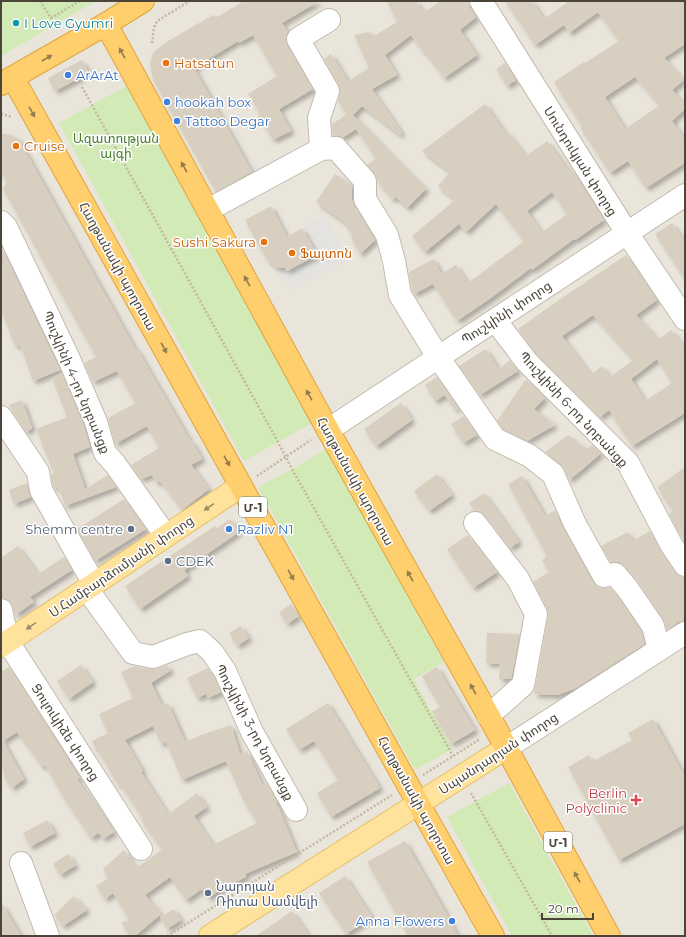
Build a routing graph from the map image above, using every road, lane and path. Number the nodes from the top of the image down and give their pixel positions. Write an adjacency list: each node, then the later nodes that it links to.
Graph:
1 (40, 1): 2 (path)
2 (80, 1)
3 (143, 1): 7 (highway)
4 (190, 1): 8 (path)
5 (481, 1): 15 (street, Սունդուկյան փողոց)
6 (329, 20): 11 (street)
7 (106, 24): 9 (highway, one-way to 7); 13 (highway, Հաղթանակի պողոտա / Մ-1, one-way to 7)
8 (152, 43)
9 (7, 81): 22 (highway, Հաղթանակի պողոտա / Մ-1, one-way to 22)
10 (82, 87): 21 (path)
11 (321, 149): 13 (street); 18 (street)
12 (685, 195): 15 (street, Պուշկինի փողոց)
13 (208, 210): 20 (highway, Հաղթանակի պողոտա / Մ-1, one-way to 13)
14 (1, 222): 24 (street, Պուշկինի 4-րդ նրբանցք)
15 (627, 233): 16 (street, Սունդուկյան փողոց); 17 (street, Պուշկինի փողոց)
16 (685, 319)
17 (495, 320): 18 (street, Պուշկինի փողոց); 25 (street, Պուշկինի 6-րդ նրբանցք)
18 (438, 357): 20 (street, Պուշկինի փողոց); 30 (street)
19 (1, 417): 26 (street, Պուշկինի 3-րդ նրբանցք)
20 (328, 430): 21 (path); 31 (highway, Հաղթանակի պողոտա / Մ-1, one-way to 20)
21 (286, 457): 22 (path); 33 (path)
22 (241, 486): 24 (main road, Ս.Համբարձումյանի փողոց, one-way to 24); 35 (highway, Հաղթանակի պողոտա / Մ-1, one-way to 35)
23 (475, 523): 31 (street)
24 (166, 536): 26 (main road, Ս.Համբարձումյանի փողոց)
25 (685, 565)
26 (90, 586): 29 (main road, Ս.Համբարձումյանի փողոց, one-way to 29); 39 (street, Պուշկինի 3-րդ նրբանցք)
27 (1, 610): 29 (street, Ցուլուկիձե փողոց)
28 (685, 634): 30 (street, Սպանդարյան փողոց)
29 (5, 644): 40 (street, Ցուլուկիձե փողոց)
30 (659, 649): 32 (street, Սպանդարյան փողոց)
31 (492, 722): 32 (highway, Հաղթանակի պողոտա / Մ-1); 33 (path)
32 (506, 748): 37 (main road, Սպանդարյան փողոց); 47 (highway, Հաղթանակի պողոտա / Մ-1, one-way to 32)
33 (453, 756): 34 (path)
34 (429, 771): 35 (path); 37 (path)
35 (408, 785): 38 (highway, Հաղթանակի պողոտա / Մ-1); 43 (path)
36 (468, 788): 46 (path)
37 (440, 790): 38 (main road, Սպանդարյան փողոց)
38 (419, 803): 44 (main road, Սպանդարյան փողոց); 45 (highway, Հաղթանակի պողոտա / Մ-1)
39 (296, 810)
40 (141, 849)
41 (21, 863): 42 (street)
42 (48, 936)
43 (167, 936)
44 (210, 936)
45 (493, 936)
46 (552, 936)
47 (609, 936)

